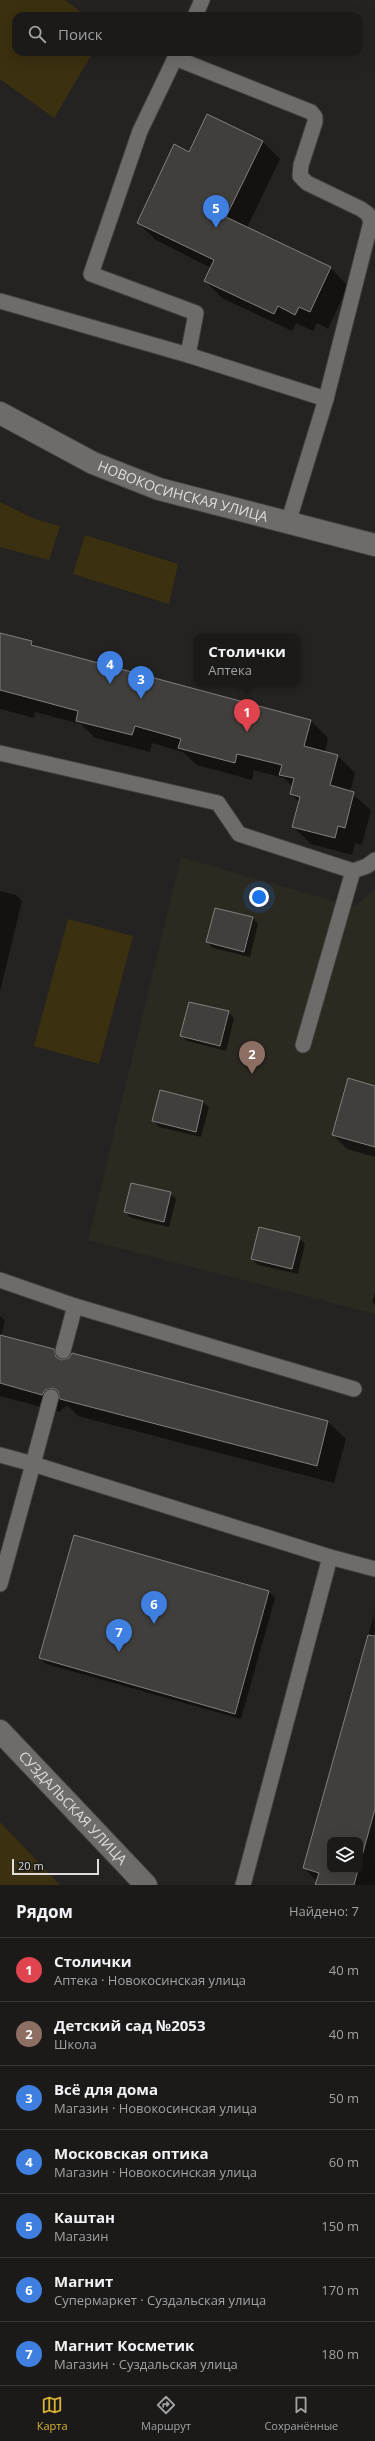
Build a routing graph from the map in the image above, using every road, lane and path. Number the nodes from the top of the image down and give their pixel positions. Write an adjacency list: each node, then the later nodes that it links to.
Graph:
1 (202, 0): 2 (lane)
2 (197, 12)
3 (176, 56): 6 (lane)
4 (178, 56): 7 (lane)
5 (0, 302): 6 (lane)
6 (188, 355): 7 (lane)
7 (326, 399): 9 (lane)
8 (0, 413): 9 (street, НОВОКОСИНСКАЯ УЛИЦА)
9 (288, 523): 10 (street, НОВОКОСИНСКАЯ УЛИЦА)
10 (375, 545)
11 (0, 753): 13 (lane)
12 (375, 860): 13 (lane)
13 (353, 871): 14 (lane)
14 (303, 1045)
15 (0, 1280): 16 (lane)
16 (75, 1306): 17 (lane); 18 (lane)
17 (63, 1351)
18 (354, 1389)
19 (51, 1397): 21 (lane)
20 (0, 1455): 21 (lane)
21 (33, 1464): 22 (lane); 24 (lane)
22 (330, 1556): 23 (lane); 27 (lane)
23 (375, 1569)
24 (0, 1584)
25 (0, 1731): 26 (street, СУЗДАЛЬСКАЯ УЛИЦА)
26 (146, 1885)
27 (244, 1885)

